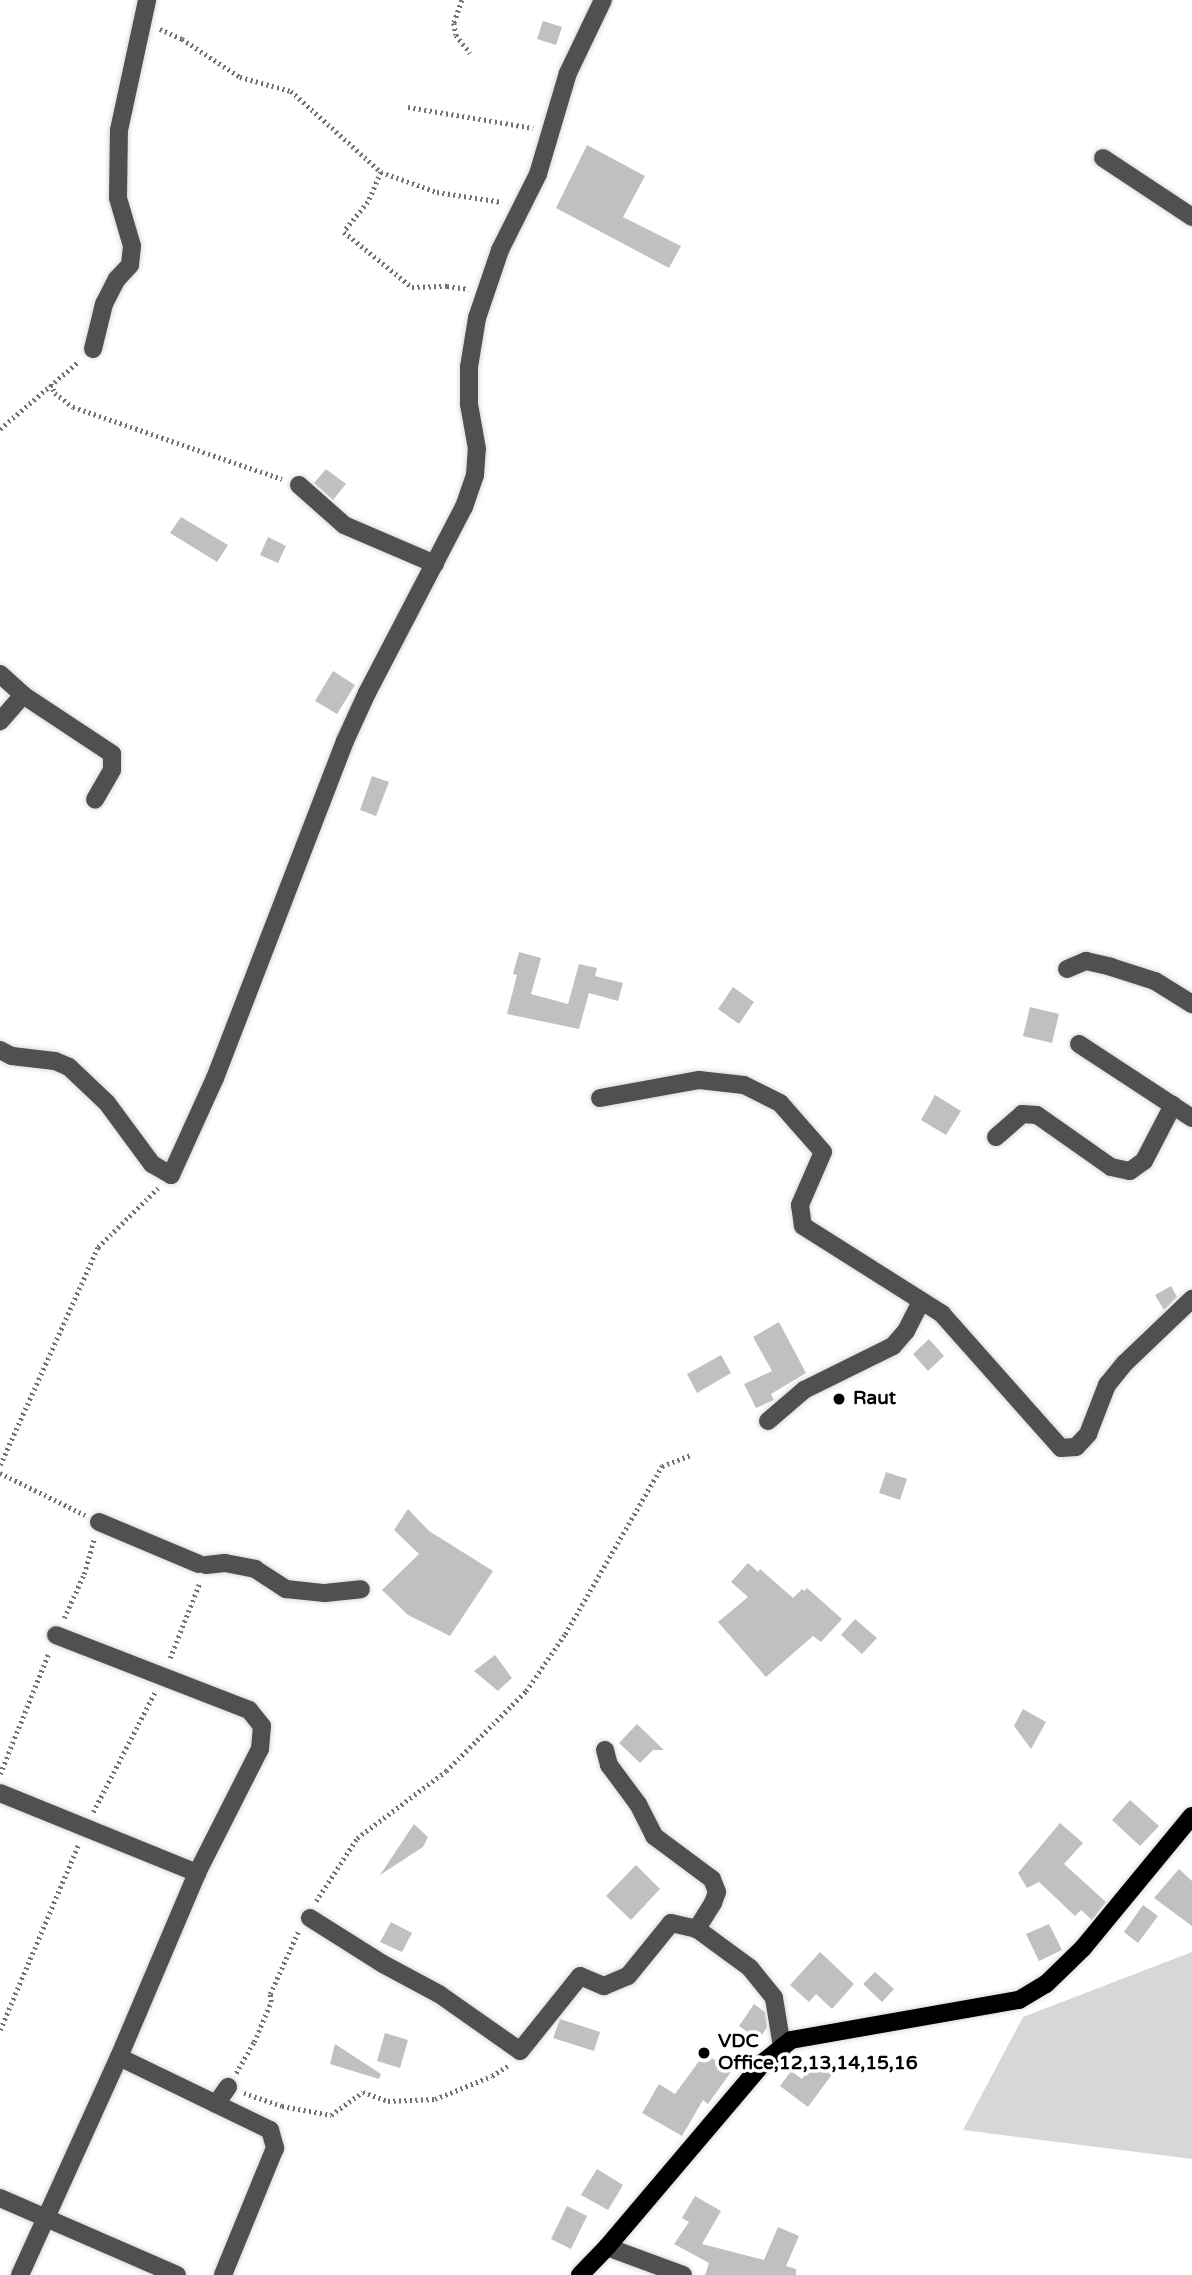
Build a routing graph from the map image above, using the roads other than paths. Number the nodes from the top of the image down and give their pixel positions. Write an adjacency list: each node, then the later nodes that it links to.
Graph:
1 (147, 0): 5 (street)
2 (603, 0): 7 (street)
3 (1103, 158): 4 (street)
4 (1192, 217)
5 (93, 348)
6 (299, 485): 7 (street)
7 (435, 564): 15 (street)
8 (0, 674): 9 (street)
9 (23, 695): 10 (street); 11 (street)
10 (0, 721)
11 (95, 799)
12 (1067, 969): 13 (street)
13 (1192, 1004)
14 (1079, 1044): 17 (street)
15 (0, 1050)
16 (600, 1098): 21 (street)
17 (1173, 1105): 18 (street); 19 (street)
18 (1192, 1118)
19 (996, 1137)
20 (1192, 1299): 21 (street)
21 (921, 1302): 22 (street)
22 (768, 1421)
23 (99, 1522): 24 (street)
24 (361, 1589)
25 (56, 1635): 29 (street)
26 (606, 1750): 31 (street)
27 (0, 1793): 29 (street)
28 (1192, 1816): 32 (main road)
29 (197, 1873): 33 (street)
30 (310, 1918): 31 (street)
31 (697, 1928): 32 (street)
32 (782, 2048): 38 (main road)
33 (119, 2057): 35 (street); 37 (street)
34 (228, 2087): 35 (street)
35 (216, 2104): 41 (street)
36 (0, 2198): 37 (street)
37 (45, 2218): 39 (street); 40 (street)
38 (607, 2247): 42 (main road); 43 (street)
39 (20, 2275)
40 (177, 2275)
41 (223, 2275)
42 (580, 2275)
43 (683, 2275)

